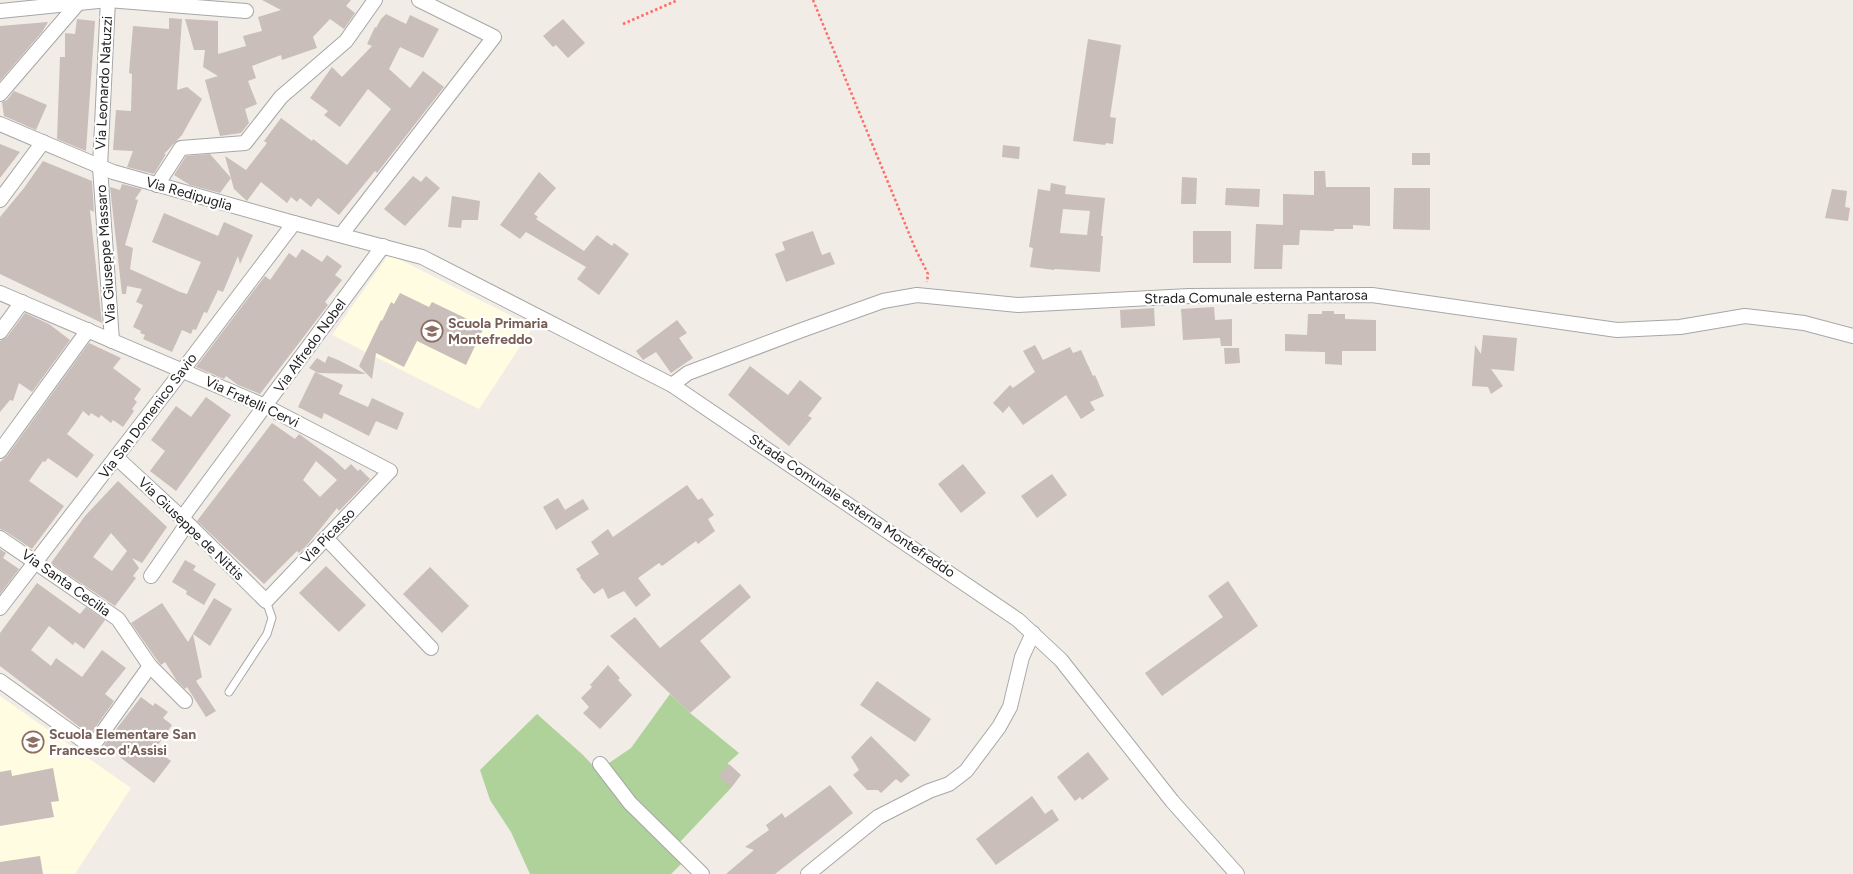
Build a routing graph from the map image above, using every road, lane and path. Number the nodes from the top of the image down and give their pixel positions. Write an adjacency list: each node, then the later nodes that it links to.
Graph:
1 (108, 0): 6 (street); 8 (street); 13 (street, Via Leonardo Natuzzi)
2 (375, 0): 14 (street)
3 (419, 0): 17 (street)
4 (678, 0): 9 (path)
5 (813, 0): 20 (path)
6 (79, 2): 7 (street); 10 (street)
7 (0, 11)
8 (246, 11)
9 (623, 24)
10 (0, 94)
11 (0, 124): 12 (street, Via Redipuglia)
12 (43, 142): 13 (street, Via Redipuglia); 15 (street)
13 (100, 167): 14 (street, Via Redipuglia); 25 (street, Via Giuseppe Massaro)
14 (157, 185): 16 (street, Via Redipuglia)
15 (0, 200)
16 (294, 223): 17 (street, Via Redipuglia); 26 (street, Via San Domenico Savio)
17 (341, 235): 18 (street, Via Redipuglia)
18 (383, 246): 27 (street, Strada Comunale esterna Montefreddo); 28 (street, Via Alfredo Nobel)
19 (0, 293): 21 (street, Via Fratelli Cervi)
20 (925, 296): 24 (street, Strada Comunale esterna Pantarosa); 27 (street, Strada Comunale esterna Pantarosa)
21 (22, 302): 22 (street, Via Fratelli Cervi); 23 (street)
22 (88, 330): 25 (street, Via Fratelli Cervi); 29 (street)
23 (0, 332)
24 (1853, 336)
25 (112, 341): 26 (street, Via Fratelli Cervi)
26 (182, 371): 28 (street, Via Fratelli Cervi); 30 (street, Via San Domenico Savio)
27 (672, 385): 39 (street, Strada Comunale esterna Montefreddo)
28 (265, 406): 31 (street, Via Fratelli Cervi); 32 (street, Via Alfredo Nobel)
29 (0, 451)
30 (116, 457): 32 (street, Via Giuseppe de Nittis); 35 (street, Via San Domenico Savio)
31 (390, 471): 34 (street, Via Picasso)
32 (185, 521): 36 (street, Via Alfredo Nobel); 37 (street, Via Giuseppe de Nittis)
33 (0, 538): 35 (street, Via Santa Cecilia)
34 (326, 538): 37 (street, Via Picasso); 40 (street)
35 (35, 562): 38 (street, Via San Domenico Savio); 41 (street, Via Santa Cecilia)
36 (151, 576)
37 (266, 600): 43 (lane)
38 (0, 608)
39 (1033, 633): 47 (street); 48 (street, Strada Comunale esterna Montefreddo)
40 (431, 648)
41 (150, 666): 42 (street); 44 (street, Via Santa Cecilia)
42 (0, 681)
43 (229, 692)
44 (185, 701)
45 (600, 764): 46 (street)
46 (702, 874)
47 (808, 874)
48 (1237, 874)

